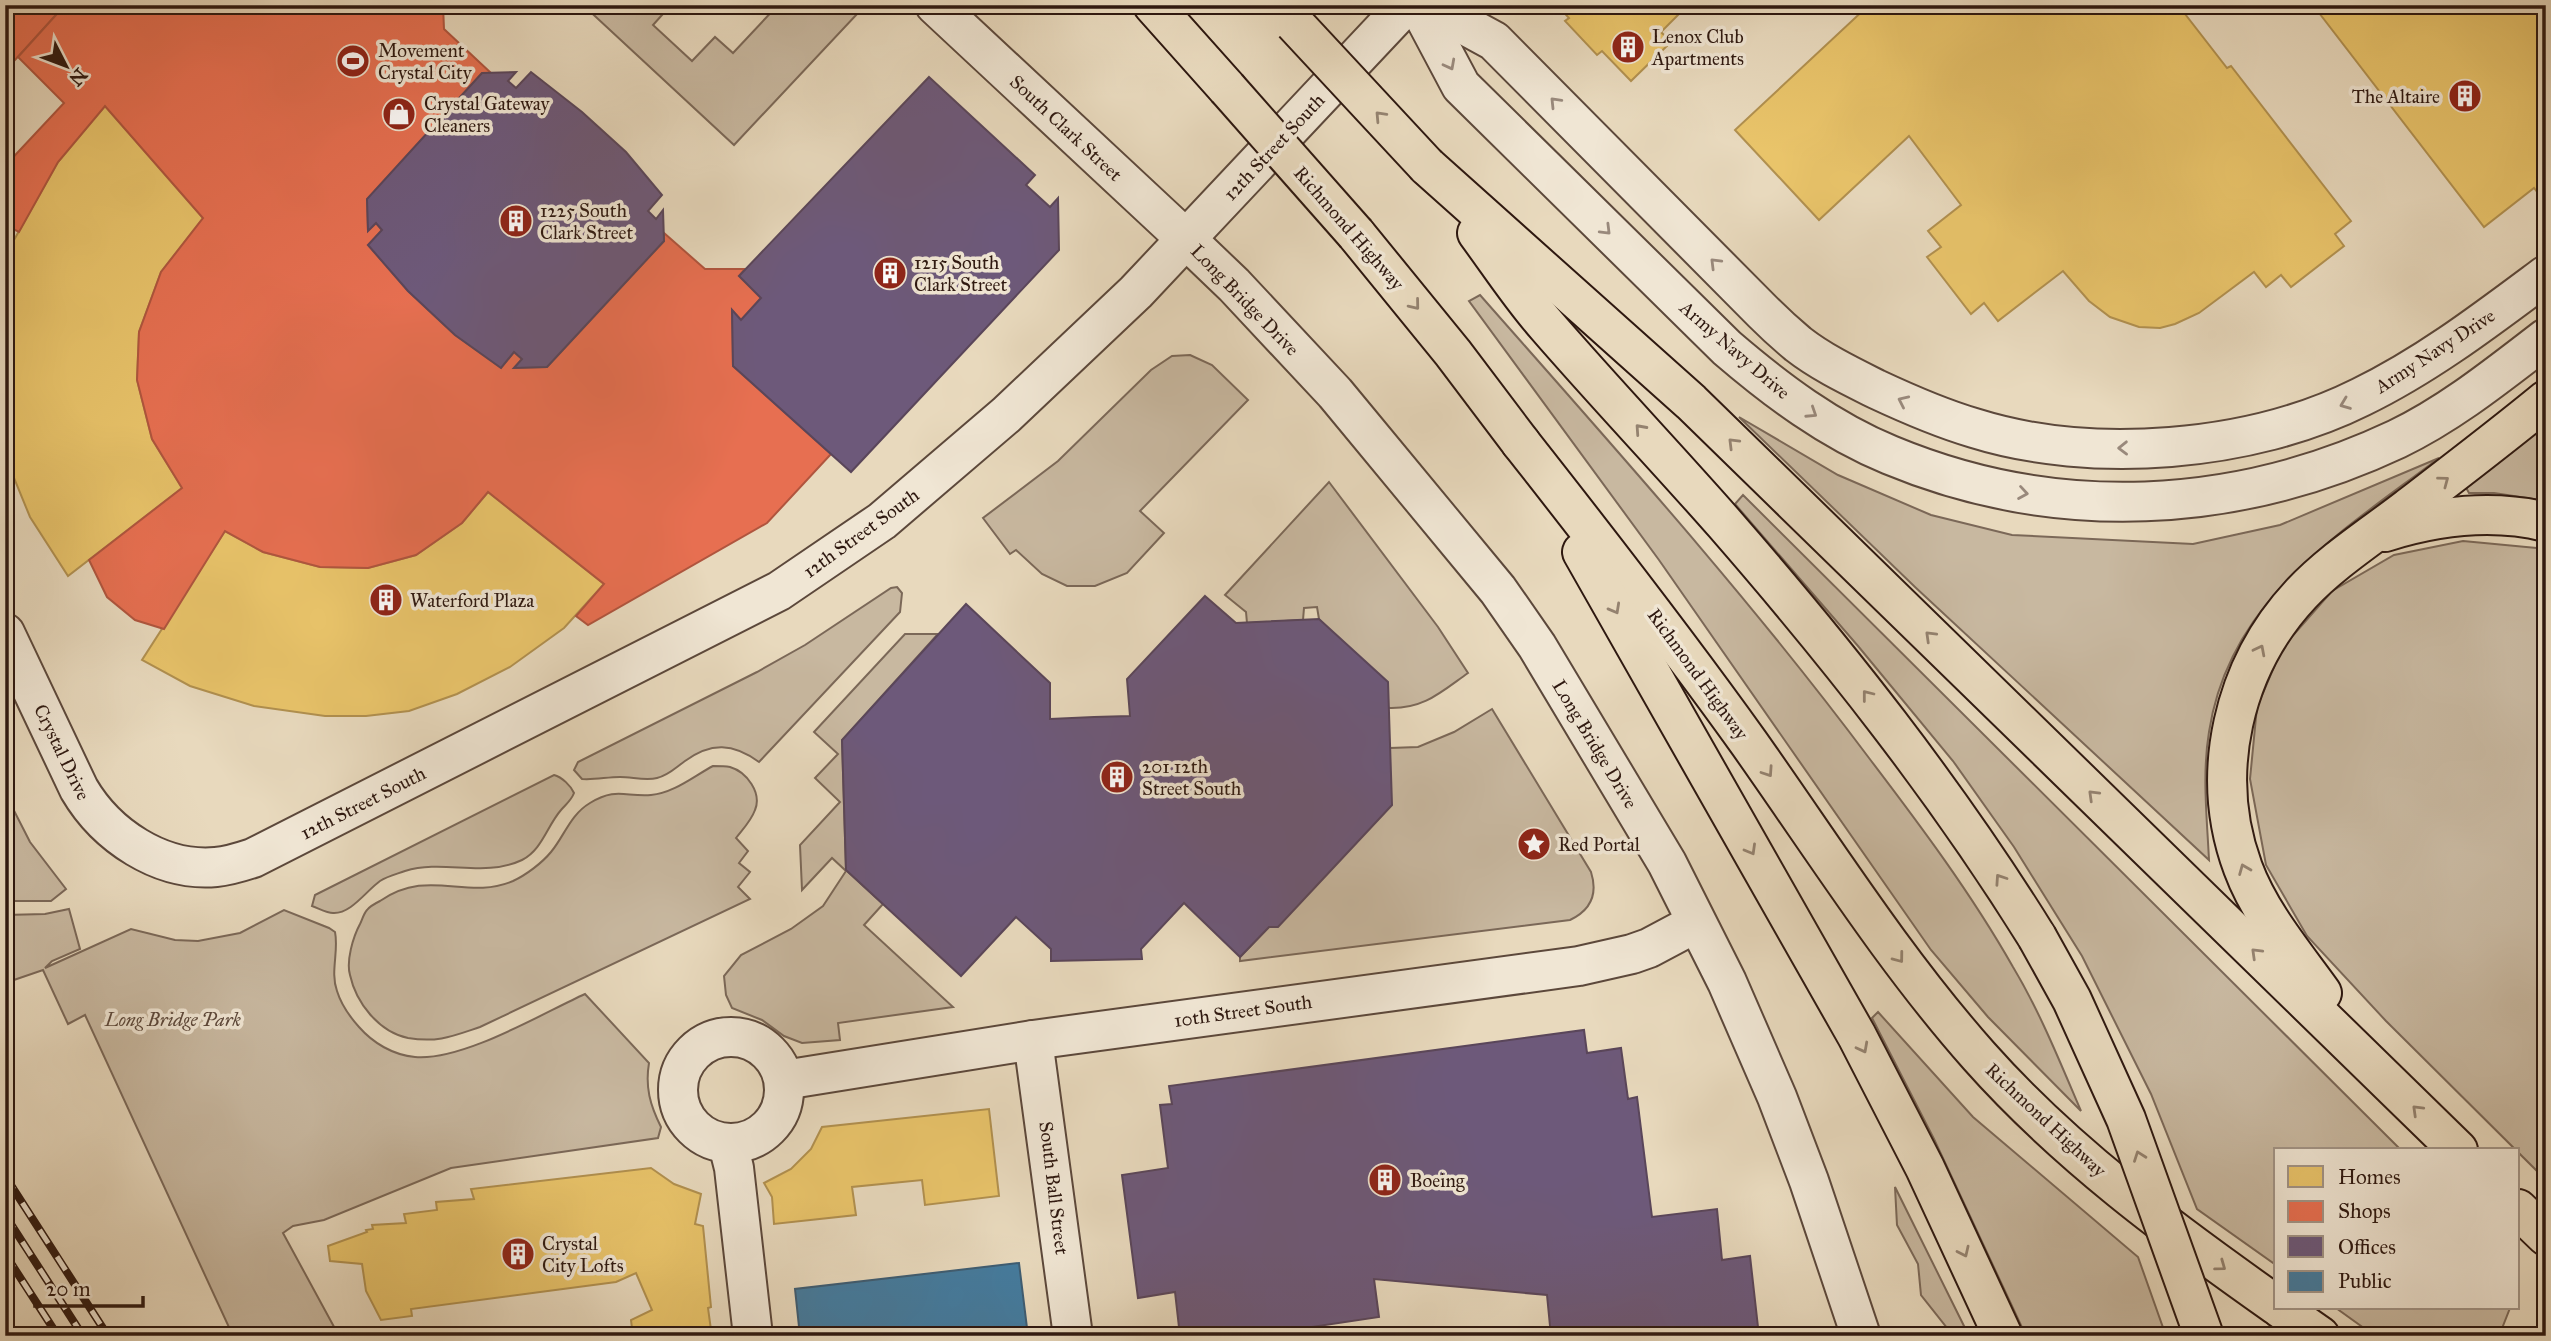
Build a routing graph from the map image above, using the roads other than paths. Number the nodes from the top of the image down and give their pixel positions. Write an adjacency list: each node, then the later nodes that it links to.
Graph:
1 (1142, 5): 8 (highway)
2 (1153, 5): 8 (highway, Richmond Highway)
3 (1406, 5): 12 (street, 12th Street South)
4 (1418, 5): 11 (street, Army Navy Drive, one-way to 11)
5 (1428, 5): 9 (street, Army Navy Drive, one-way to 5)
6 (940, 10): 12 (street, South Clark Street)
7 (1286, 14): 10 (highway, one-way to 7, bridge)
8 (1188, 44): 19 (highway, Richmond Highway, one-way to 19, bridge)
9 (1597, 144): 11 (street); 15 (street, Army Navy Drive, one-way to 9)
10 (1427, 166): 27 (highway, one-way to 10); 39 (highway, one-way to 10, bridge)
11 (1559, 182): 16 (street, Army Navy Drive, one-way to 16)
12 (1187, 240): 24 (street, 12th Street South); 25 (street, Long Bridge Drive)
13 (2546, 275): 18 (street, Army Navy Drive, one-way to 18)
14 (2546, 338): 20 (street, Army Navy Drive)
15 (1799, 345): 16 (street); 18 (street, Army Navy Drive, one-way to 15)
16 (1771, 386): 20 (street, Army Navy Drive, one-way to 20)
17 (2546, 400): 22 (highway, one-way to 17)
18 (2290, 425): 20 (street)
19 (1521, 443): 33 (highway, Richmond Highway, one-way to 33); 38 (highway, one-way to 38)
20 (2305, 475)
21 (2546, 522): 22 (highway)
22 (2370, 537): 27 (highway, one-way to 22)
23 (5, 633): 24 (street, Crystal Drive)
24 (184, 866)
25 (1696, 923): 26 (street, 10th Street South); 37 (street, Long Bridge Drive)
26 (1033, 1040): 28 (street, 10th Street South); 36 (street, South Ball Street)
27 (2376, 1069): 30 (highway, one-way to 27)
28 (784, 1080): 29 (street); 29 (street)
29 (728, 1144): 35 (street)
30 (2456, 1148)
31 (2520, 1211): 32 (highway)
32 (2546, 1236)
33 (2274, 1303)
34 (2284, 1310): 40 (highway, Richmond Highway)
35 (753, 1336)
36 (1073, 1336)
37 (1861, 1336)
38 (2003, 1336)
39 (2204, 1336)
40 (2320, 1336)

